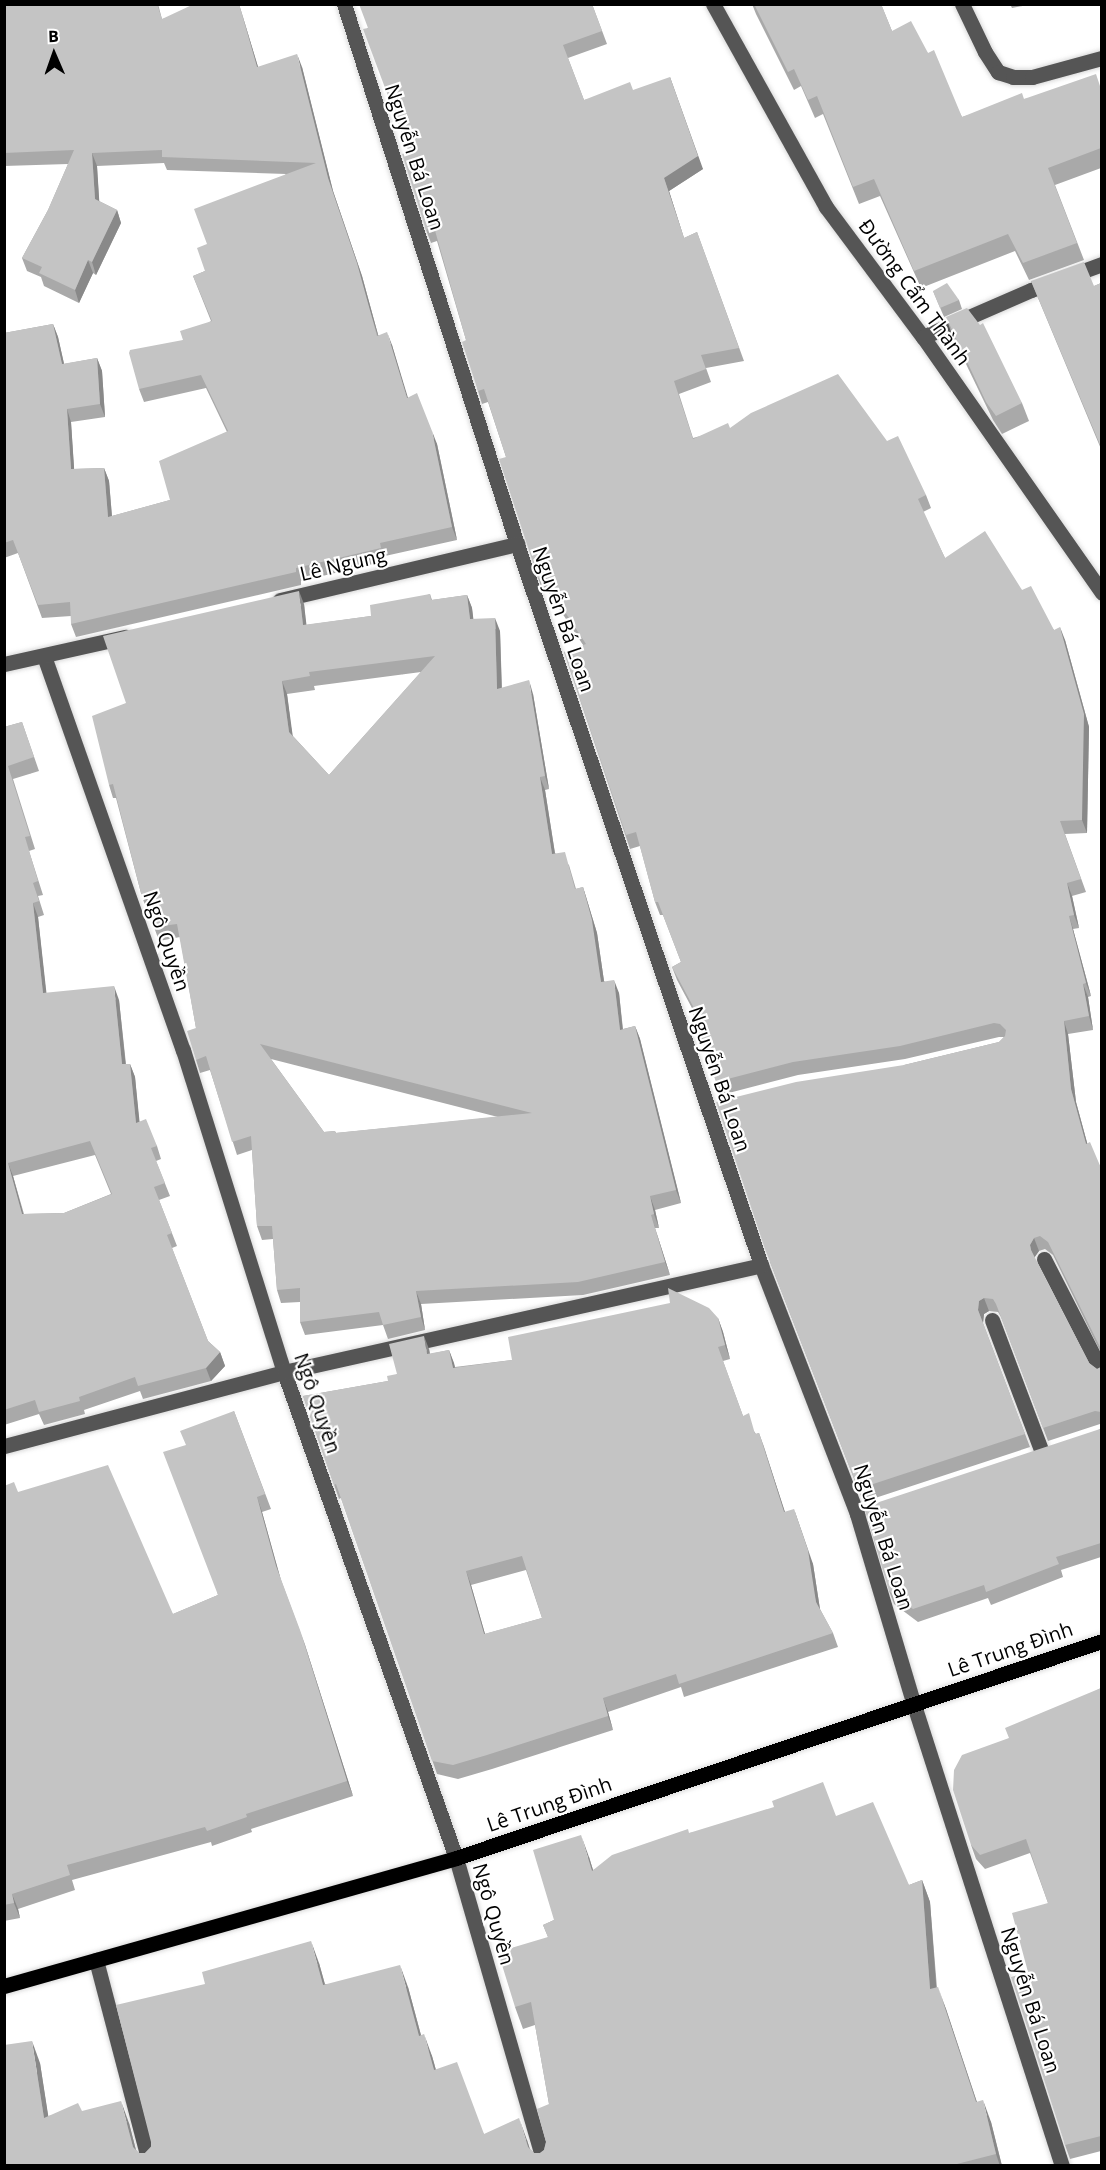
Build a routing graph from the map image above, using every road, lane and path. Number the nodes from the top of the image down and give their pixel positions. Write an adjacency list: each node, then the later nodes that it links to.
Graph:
1 (344, 4): 7 (street, Nguyễn Bá Loan)
2 (713, 4): 6 (street, Đường Cẩm Thành)
3 (962, 4): 4 (street)
4 (1101, 58)
5 (1101, 264): 6 (street)
6 (923, 337): 8 (street, Đường Cẩm Thành)
7 (517, 544): 9 (street, Lê Ngung); 14 (street, Nguyễn Bá Loan)
8 (1101, 592)
9 (263, 604)
10 (137, 634): 11 (street)
11 (45, 656): 12 (street); 16 (street, Ngô Quyền)
12 (4, 664)
13 (1044, 1259): 17 (street)
14 (761, 1265): 16 (street); 23 (street, Nguyễn Bá Loan)
15 (992, 1320): 20 (street)
16 (285, 1372): 18 (street); 24 (street, Ngô Quyền)
17 (1101, 1372)
18 (4, 1446)
19 (1060, 1446): 20 (street)
20 (1042, 1452): 21 (street)
21 (1024, 1458)
22 (1101, 1641): 23 (main road, Lê Trung Đình)
23 (913, 1702): 24 (main road, Lê Trung Đình); 29 (street, Nguyễn Bá Loan)
24 (456, 1858): 25 (main road, Lê Trung Đình); 28 (street, Ngô Quyền)
25 (96, 1960): 26 (main road, Lê Trung Đình); 27 (street)
26 (4, 1986)
27 (150, 2166)
28 (545, 2166)
29 (1062, 2166)

